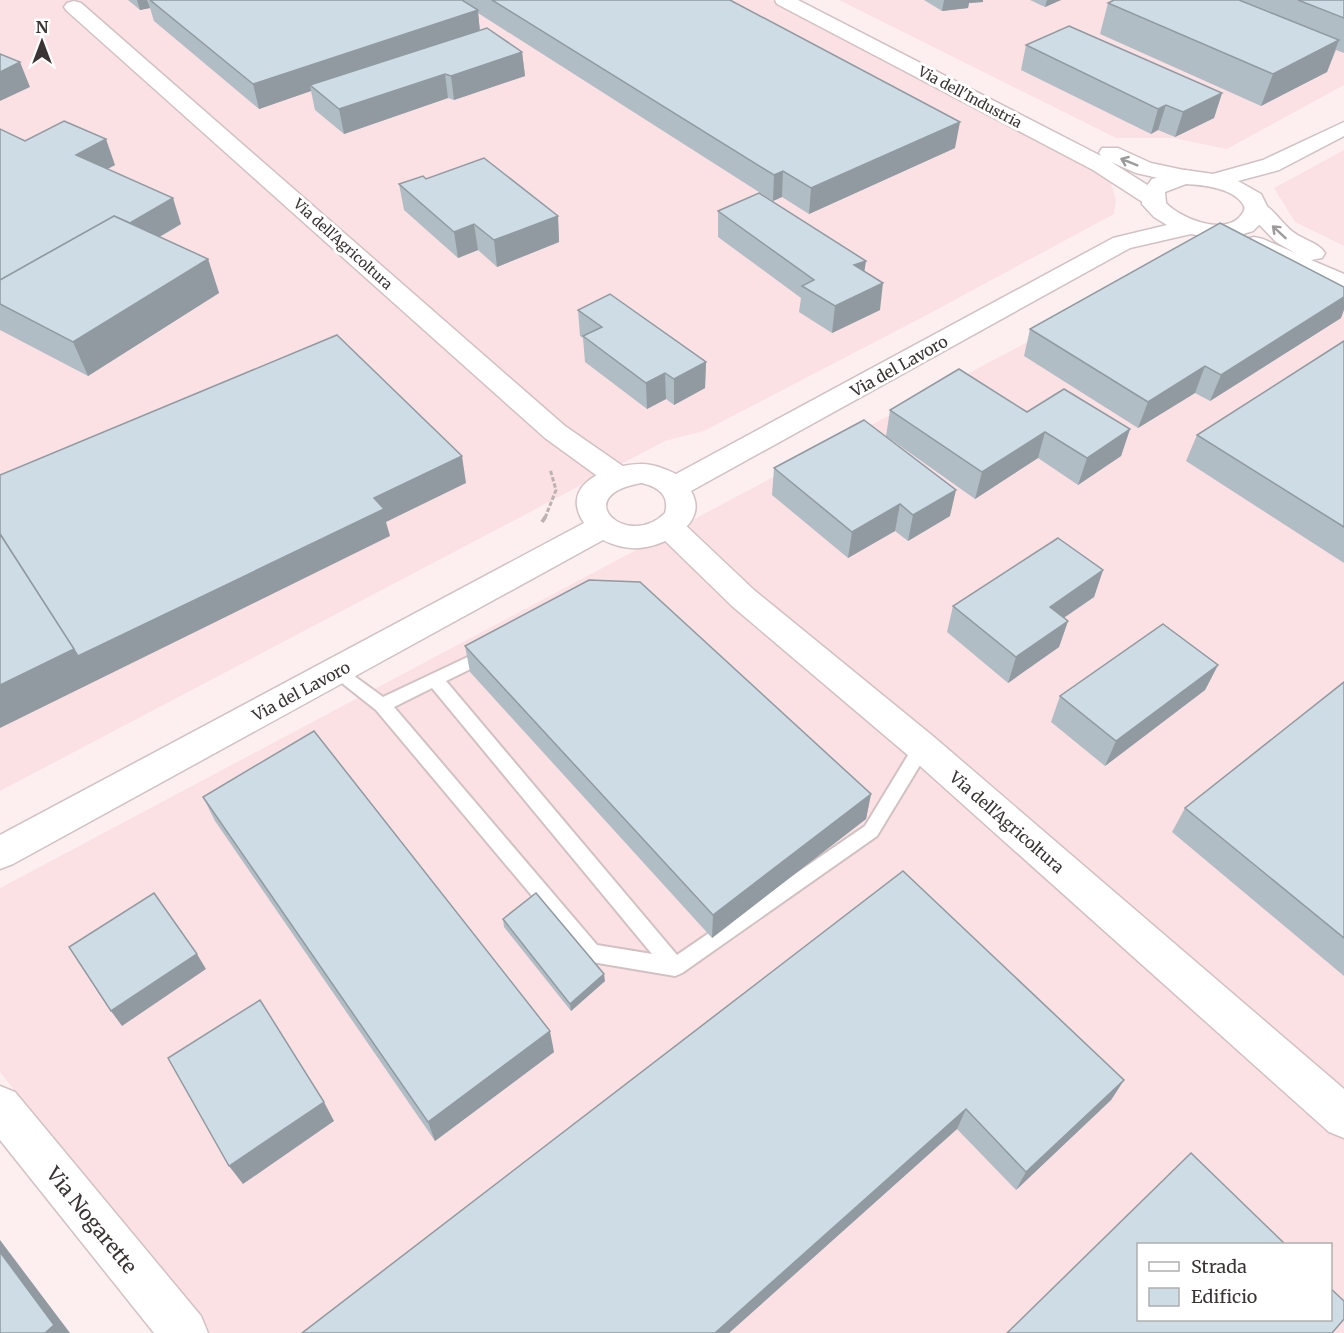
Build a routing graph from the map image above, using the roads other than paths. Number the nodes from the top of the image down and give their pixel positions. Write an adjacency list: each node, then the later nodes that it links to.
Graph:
1 (784, 0): 9 (street, Via dell'Industria)
2 (813, 0): 6 (street, Via dell'Industria, one-way to 2)
3 (74, 7): 15 (street, Via dell'Agricoltura)
4 (1344, 128): 5 (street)
5 (1271, 165): 7 (street); 8 (street)
6 (1185, 177): 7 (street, Via dell'Industria); 9 (street, Via dell'Industria)
7 (1217, 180): 8 (street, Via dell'Industria)
8 (1250, 200): 11 (street, Via dell'Industria); 13 (street, Via dell'Industria, one-way to 8)
9 (1155, 204): 10 (street, Via dell'Industria); 12 (street, Via del Lavoro)
10 (1190, 227): 11 (street, Via dell'Industria); 12 (street, Via del Lavoro)
11 (1221, 231): 14 (street, Via dell'Industria)
12 (1122, 243): 16 (street, Via del Lavoro)
13 (1344, 270)
14 (1344, 284)
15 (617, 476): 16 (street); 17 (street)
16 (675, 487): 18 (street)
17 (602, 527): 18 (street); 20 (street, Via del Lavoro)
18 (669, 527): 23 (street, Via dell'Agricoltura)
19 (506, 644): 21 (lane)
20 (336, 672): 22 (lane); 24 (street, Via del Lavoro)
21 (435, 680): 22 (lane); 25 (lane)
22 (382, 705): 25 (lane)
23 (922, 747): 25 (lane); 27 (street, Via dell'Agricoltura)
24 (0, 853)
25 (675, 967)
26 (0, 1107): 28 (street, Via Nogarette)
27 (1344, 1117)
28 (184, 1333)

